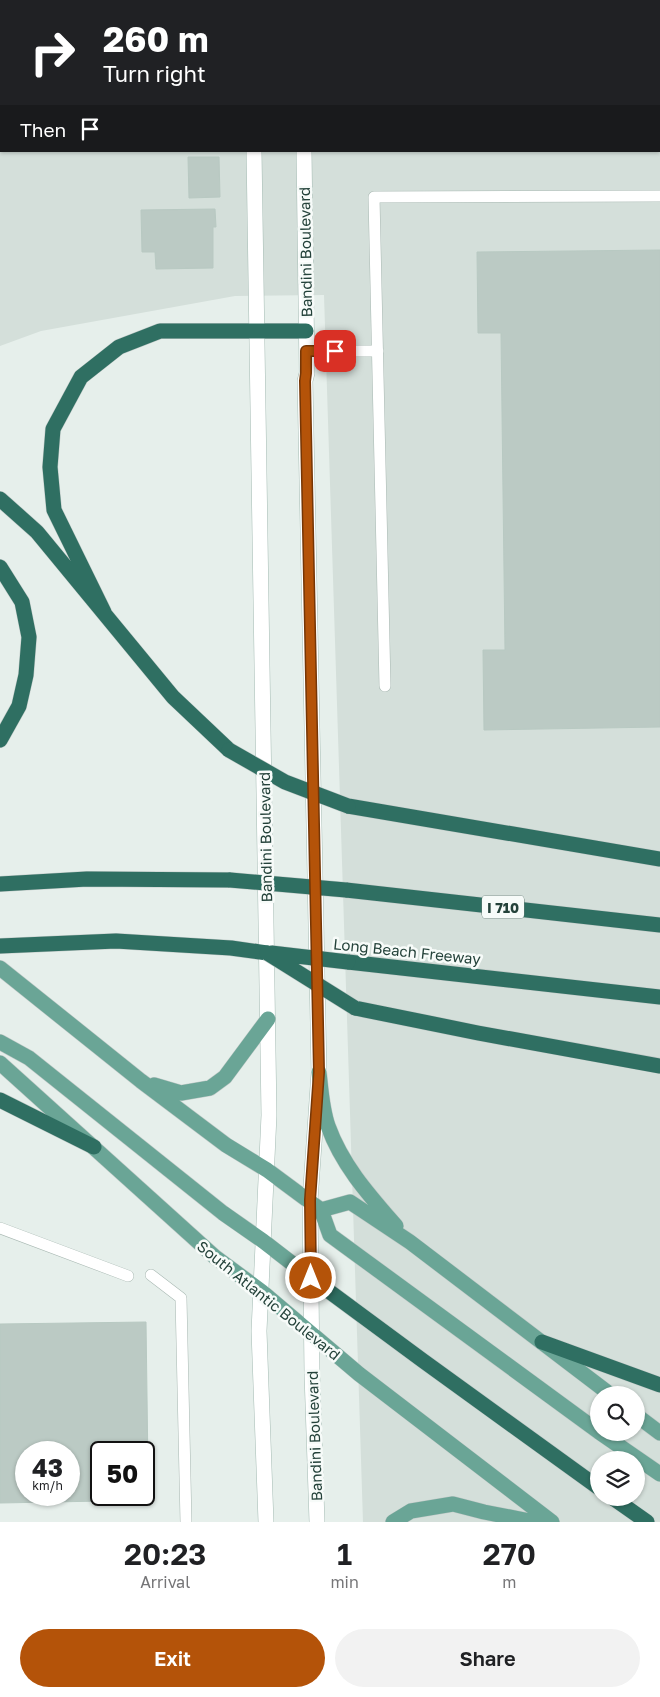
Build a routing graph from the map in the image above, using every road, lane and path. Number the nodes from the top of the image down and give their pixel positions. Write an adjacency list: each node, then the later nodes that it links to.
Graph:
1 (254, 152): 5 (main road, Bandini Boulevard)
2 (304, 152): 4 (main road, Bandini Boulevard)
3 (660, 196): 7 (lane)
4 (306, 331): 5 (highway); 6 (main road, Bandini Boulevard)
5 (256, 332): 10 (highway); 20 (main road, Bandini Boulevard)
6 (306, 351): 7 (lane); 24 (main road, Bandini Boulevard)
7 (378, 351): 11 (lane)
8 (0, 499): 10 (highway)
9 (0, 567): 12 (highway)
10 (104, 612): 13 (highway, bridge)
11 (385, 686)
12 (0, 740)
13 (660, 859)
14 (0, 884): 15 (highway, I 710, bridge)
15 (660, 924)
16 (4, 945): 17 (highway, Long Beach Freeway)
17 (266, 952): 19 (highway, Long Beach Freeway, bridge); 23 (highway, bridge)
18 (0, 968): 25 (main road)
19 (660, 997)
20 (268, 1019): 25 (main road); 28 (main road, Bandini Boulevard)
21 (0, 1042): 31 (main road)
22 (0, 1063): 27 (main road, South Atlantic Boulevard)
23 (660, 1066)
24 (319, 1072): 29 (main road, Bandini Boulevard); 32 (main road)
25 (142, 1080): 28 (main road)
26 (0, 1100): 27 (highway)
27 (94, 1147): 36 (main road, South Atlantic Boulevard)
28 (267, 1170): 29 (main road); 31 (main road, Bandini Boulevard)
29 (316, 1205): 32 (main road); 35 (main road, Bandini Boulevard); 42 (main road)
30 (0, 1228): 34 (lane)
31 (264, 1242): 35 (main road); 36 (main road, Bandini Boulevard)
32 (410, 1242): 38 (main road)
33 (151, 1275): 48 (lane)
34 (128, 1276)
35 (311, 1278): 37 (main road, Bandini Boulevard); 46 (highway)
36 (261, 1291): 37 (main road, South Atlantic Boulevard); 49 (main road, Bandini Boulevard)
37 (311, 1334): 50 (main road, Bandini Boulevard); 53 (main road, South Atlantic Boulevard)
38 (542, 1342): 39 (highway); 40 (main road)
39 (660, 1385)
40 (599, 1386)
41 (645, 1422): 43 (main road)
42 (590, 1425)
43 (660, 1433)
44 (612, 1441): 45 (main road)
45 (660, 1474)
46 (590, 1482)
47 (624, 1506): 54 (highway)
48 (186, 1522)
49 (266, 1522)
50 (317, 1522)
51 (393, 1522): 52 (main road)
52 (535, 1522)
53 (552, 1522)
54 (647, 1522)

